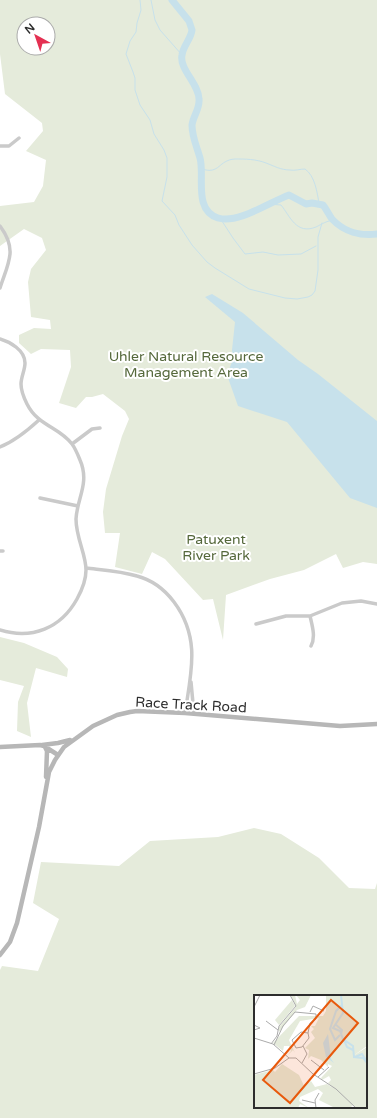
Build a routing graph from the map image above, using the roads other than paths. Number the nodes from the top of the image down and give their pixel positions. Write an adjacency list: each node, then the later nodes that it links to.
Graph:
1 (19, 138): 2 (street)
2 (0, 146)
3 (0, 226): 4 (street)
4 (0, 288)
5 (0, 340): 6 (street)
6 (39, 420): 8 (street); 9 (street)
7 (100, 428): 8 (street)
8 (72, 444): 11 (street)
9 (0, 447)
10 (40, 498): 11 (street)
11 (78, 506): 12 (street)
12 (86, 568): 16 (street); 18 (street)
13 (377, 604): 14 (street)
14 (310, 616): 15 (street); 17 (street)
15 (256, 624)
16 (0, 630)
17 (311, 646)
18 (191, 676): 19 (street); 20 (street)
19 (185, 713): 20 (street, Race Track Road); 22 (street, Race Track Road)
20 (194, 714): 21 (street, Race Track Road)
21 (377, 724)
22 (77, 737): 23 (street); 25 (street, Race Track Road)
23 (42, 745): 24 (street); 25 (street); 26 (street)
24 (0, 747)
25 (58, 755): 26 (street, Race Track Road)
26 (47, 784): 27 (street, Race Track Road)
27 (0, 955)

